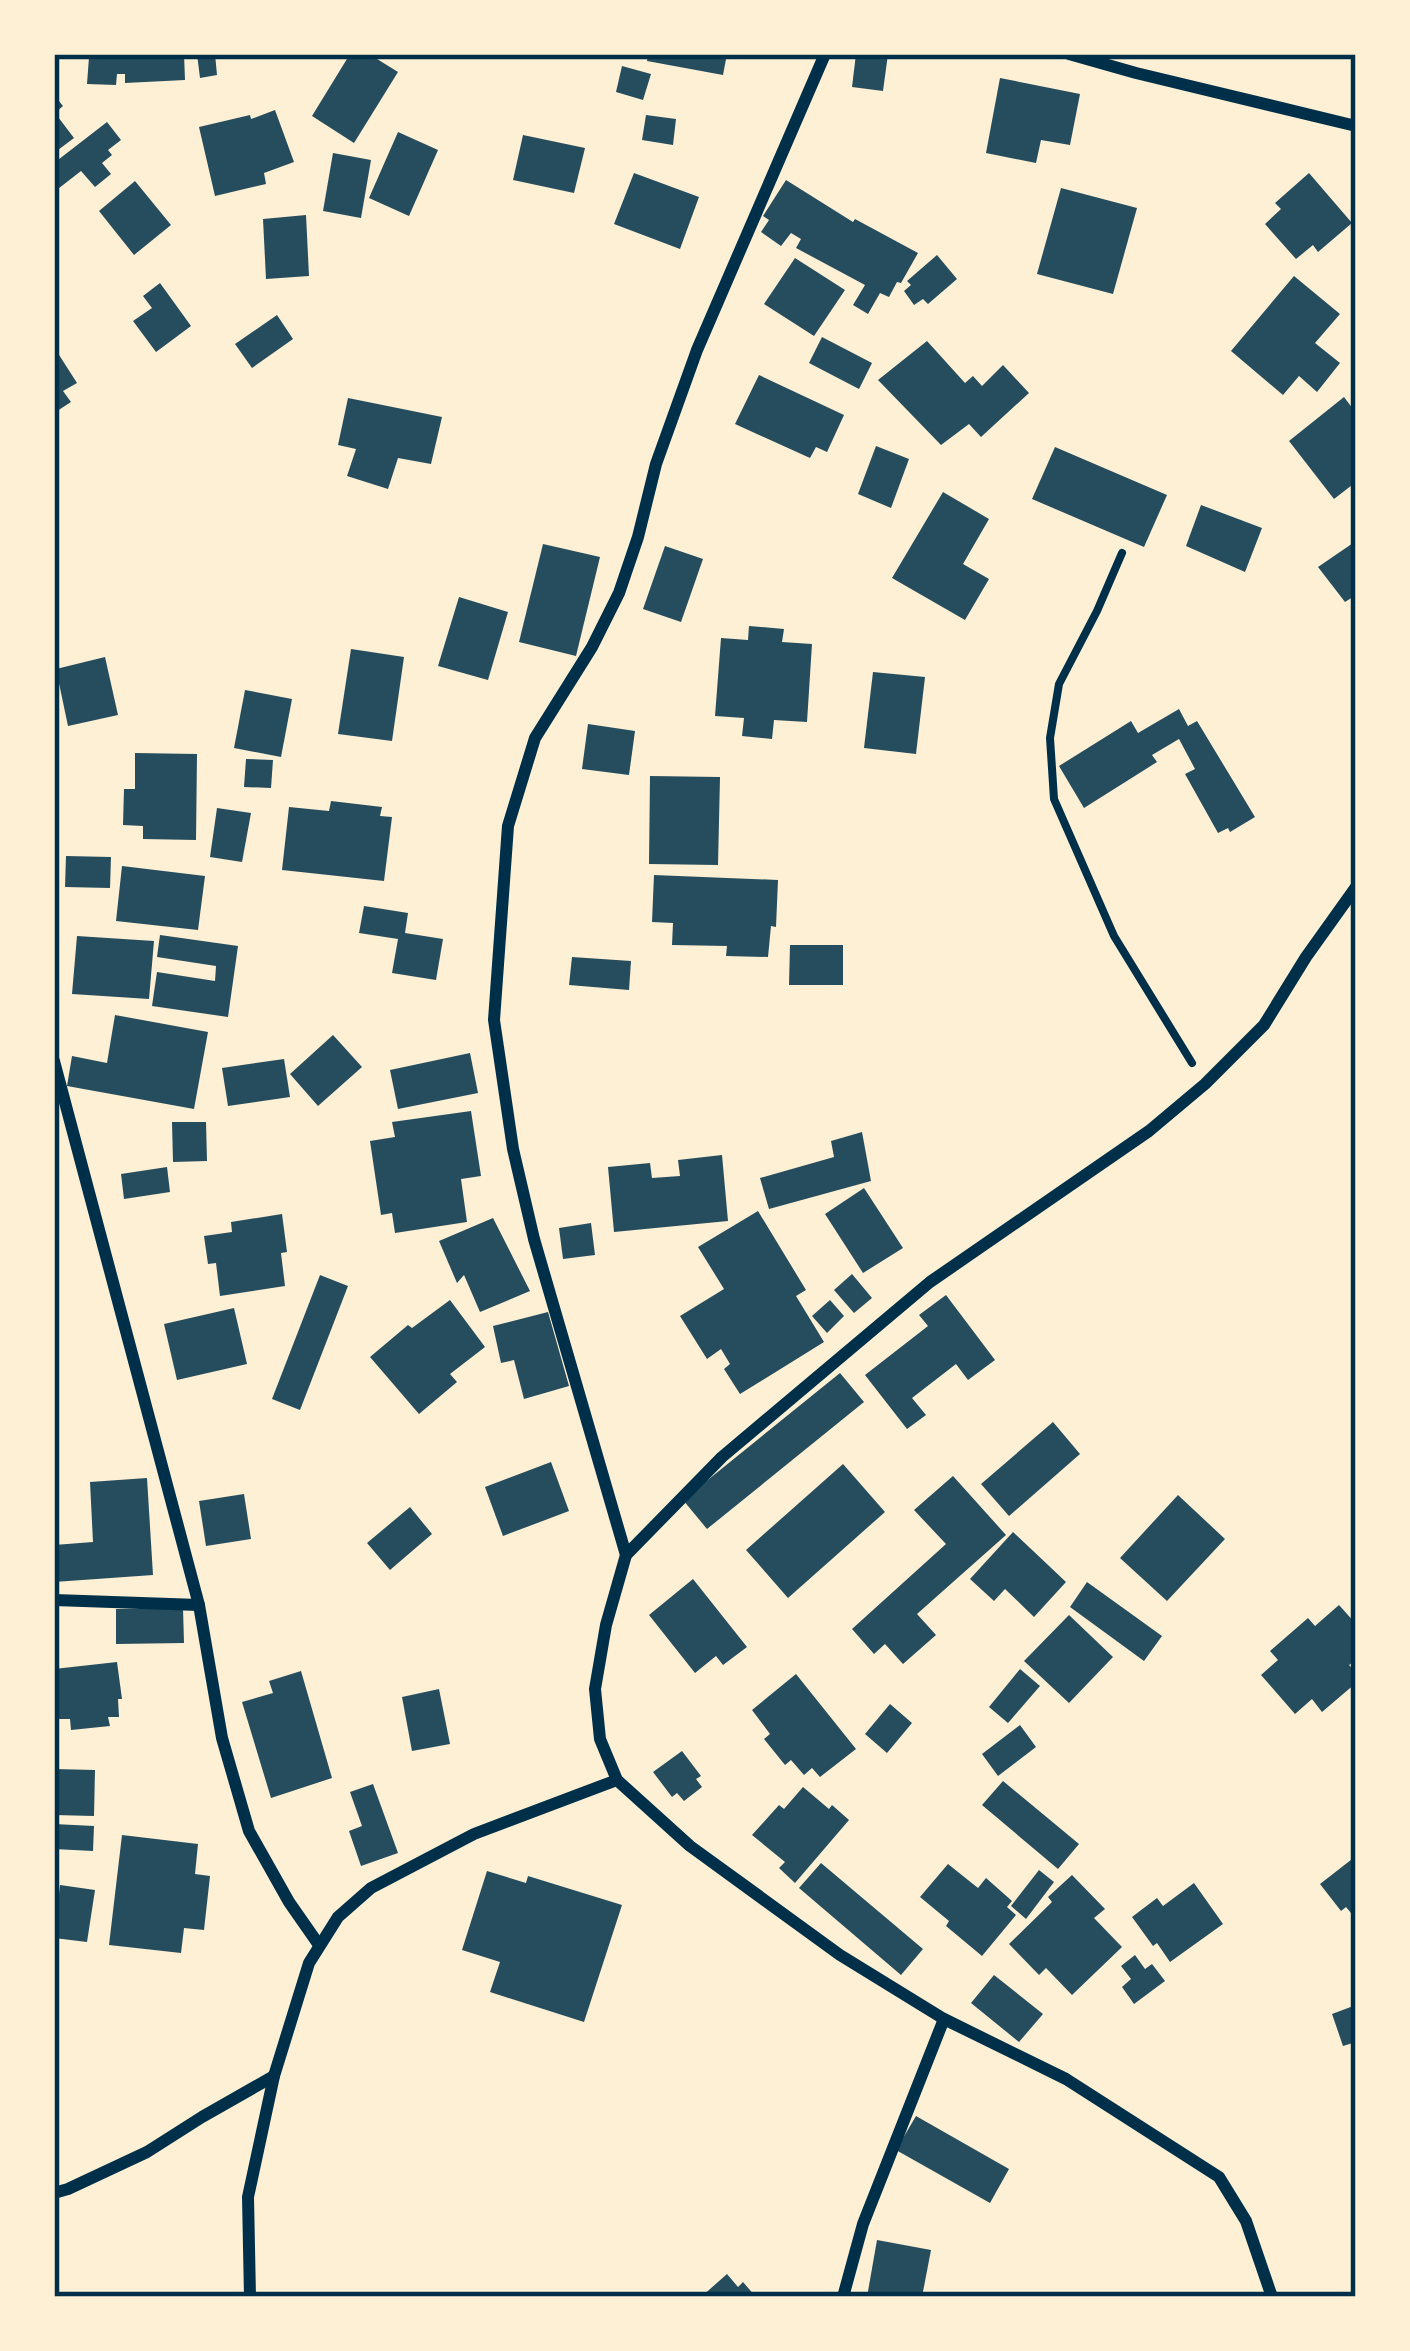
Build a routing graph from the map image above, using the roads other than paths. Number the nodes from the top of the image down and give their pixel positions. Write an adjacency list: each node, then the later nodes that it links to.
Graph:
1 (825, 54): 6 (street)
2 (1069, 54): 3 (street)
3 (1356, 126)
4 (1356, 886): 6 (street)
5 (54, 1061): 8 (street)
6 (626, 1555): 9 (street)
7 (54, 1600): 8 (street)
8 (199, 1606): 10 (street)
9 (617, 1780): 10 (street); 11 (street)
10 (319, 1945): 12 (street)
11 (944, 2019): 15 (street); 16 (street)
12 (274, 2076): 13 (street); 14 (street)
13 (54, 2193)
14 (250, 2297)
15 (843, 2297)
16 (1272, 2297)

